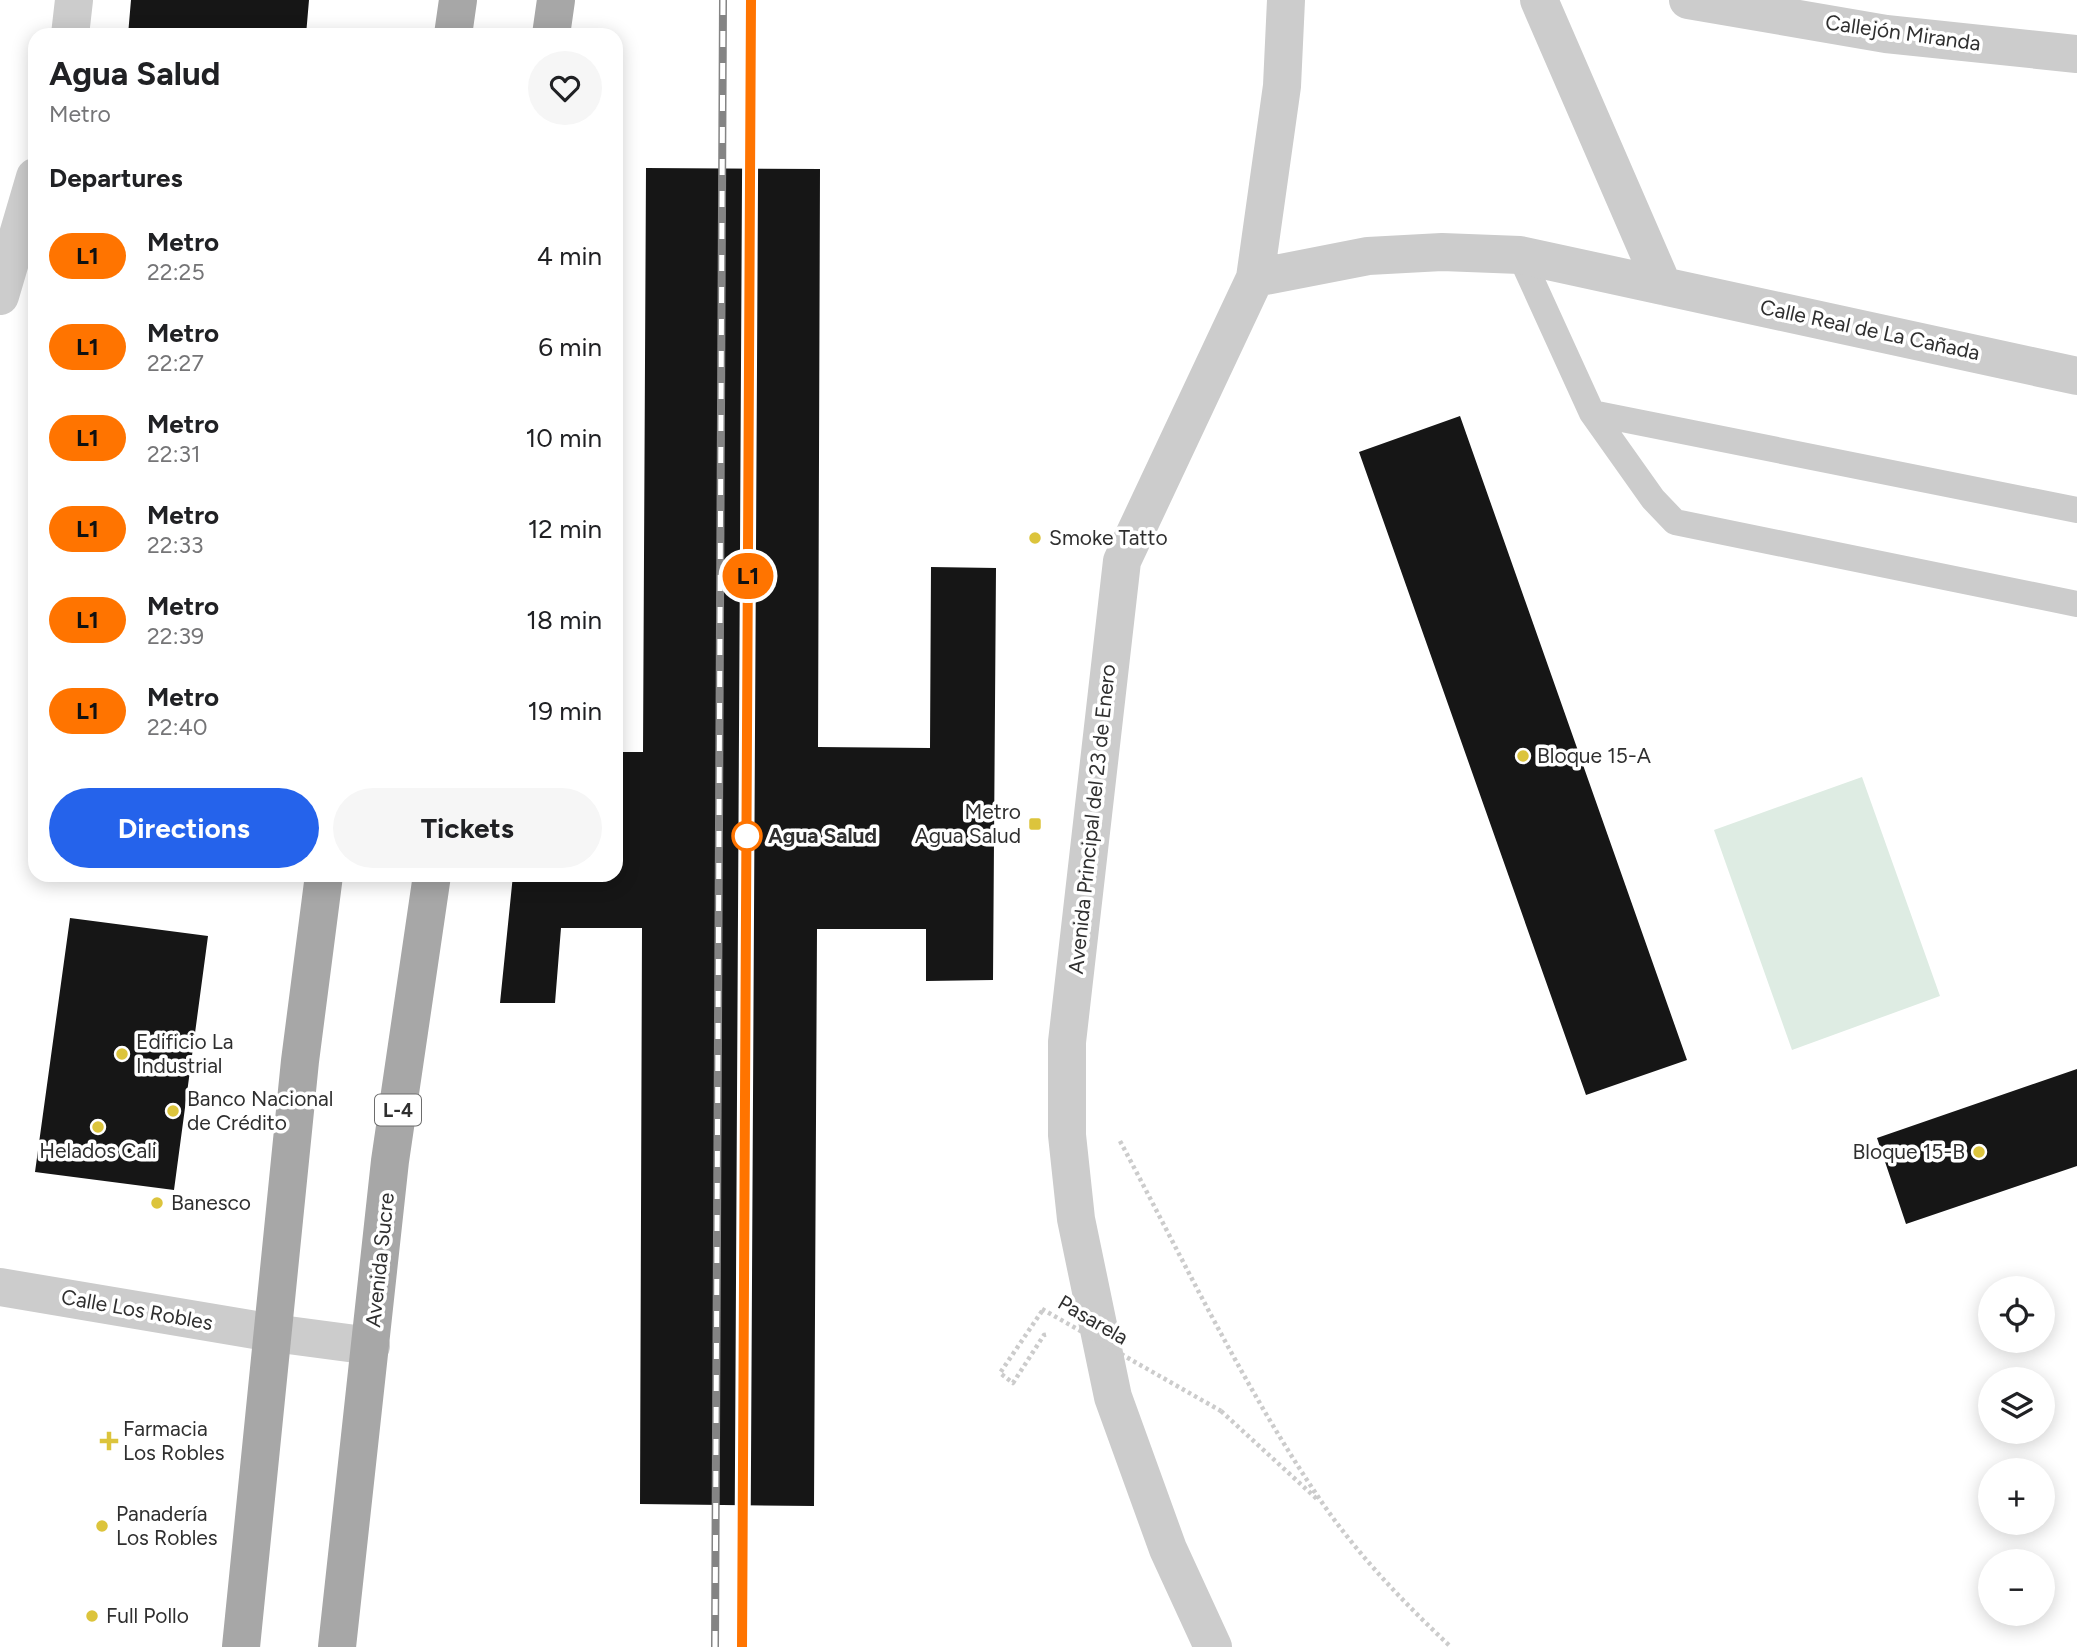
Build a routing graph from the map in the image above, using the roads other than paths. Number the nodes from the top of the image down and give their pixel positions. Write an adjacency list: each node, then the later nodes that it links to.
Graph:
1 (74, 0): 7 (street)
2 (458, 0): 8 (main road)
3 (556, 0): 9 (main road)
4 (1286, 0): 13 (street, Avenida Principal del 23 de Enero)
5 (1539, 0): 14 (street)
6 (1688, 0): 10 (street, Callejón Miranda)
7 (71, 28)
8 (454, 28)
9 (552, 28)
10 (2077, 54)
11 (28, 201): 15 (street)
12 (1520, 255): 13 (street, Calle Real de La Cañada); 14 (street, Calle Real de La Cañada); 17 (lane)
13 (1255, 278): 27 (street, Avenida Principal del 23 de Enero)
14 (1663, 286): 16 (street, Calle Real de La Cañada)
15 (0, 296)
16 (2077, 376)
17 (1592, 413): 18 (lane); 19 (lane)
18 (2077, 510)
19 (2077, 604)
20 (323, 882): 23 (main road)
21 (431, 882): 24 (main road, Avenida Sucre / L-4)
22 (0, 1287): 23 (street, Calle Los Robles)
23 (273, 1333): 24 (street, Calle Los Robles); 25 (main road)
24 (371, 1346): 26 (main road, Avenida Sucre / L-4)
25 (241, 1647)
26 (337, 1647)
27 (1213, 1647)

